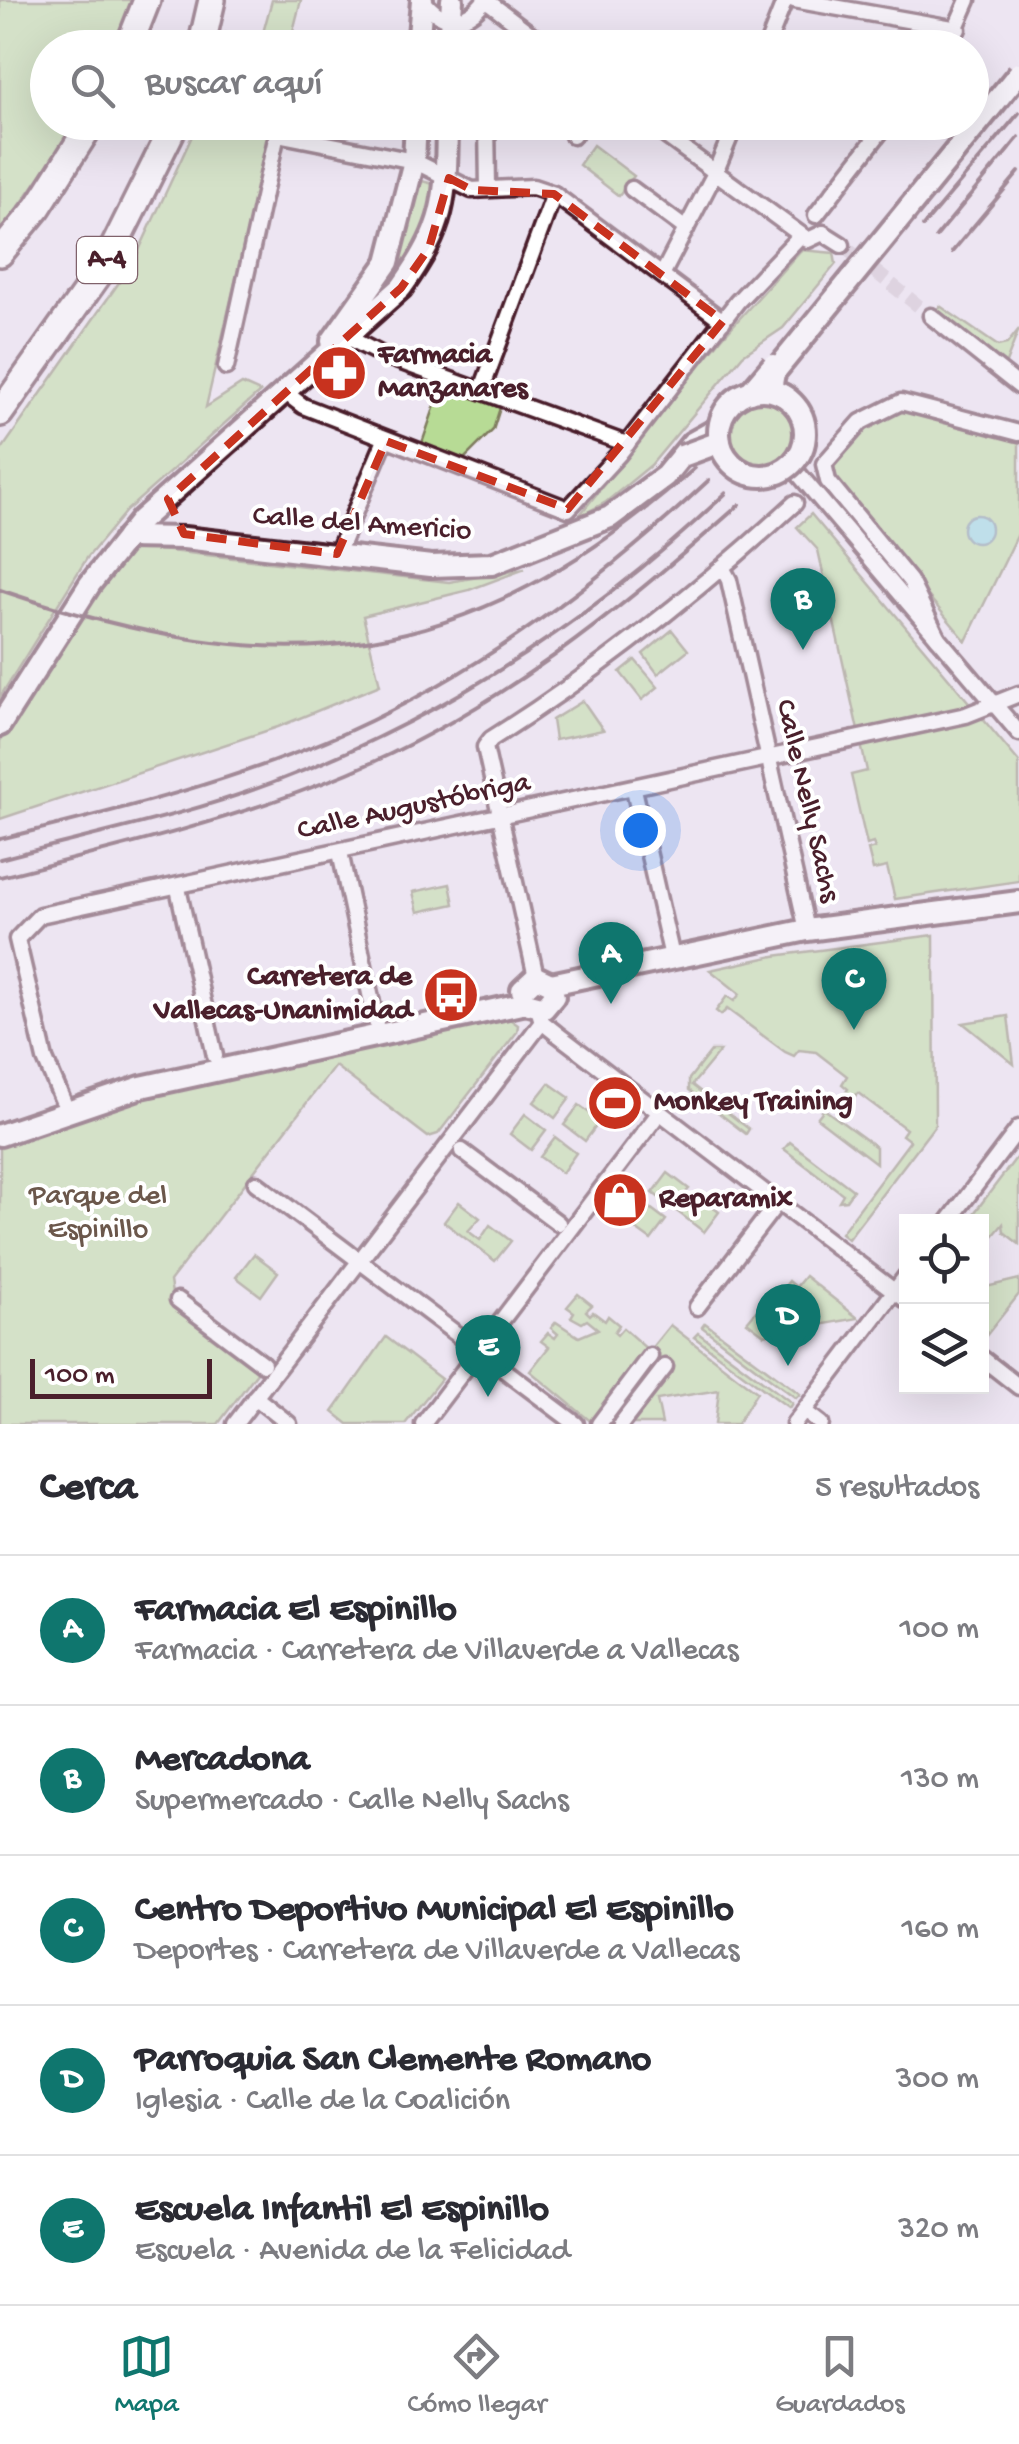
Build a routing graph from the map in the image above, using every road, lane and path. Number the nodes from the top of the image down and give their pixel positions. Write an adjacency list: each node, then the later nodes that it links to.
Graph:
1 (146, 0): 10 (highway)
2 (212, 0): 11 (highway)
3 (423, 0): 9 (street); 12 (street)
4 (485, 0): 9 (street); 13 (street)
5 (785, 0): 14 (street)
6 (794, 0): 8 (street)
7 (968, 0): 15 (street)
8 (872, 6): 15 (street)
9 (452, 10)
10 (135, 30)
11 (205, 30)
12 (420, 30)
13 (524, 30)
14 (773, 30)
15 (958, 30)
16 (1019, 62): 18 (street, bridge)
17 (1019, 72): 19 (street, bridge)
18 (989, 98)
19 (989, 109)
20 (81, 140): 43 (highway)
21 (167, 140): 55 (highway, A-4)
22 (276, 140): 49 (street)
23 (307, 140): 32 (street)
24 (415, 140): 32 (street)
25 (447, 140): 34 (street)
26 (488, 140): 35 (street)
27 (671, 140): 33 (street)
28 (729, 140): 33 (street)
29 (874, 140): 38 (street)
30 (955, 140): 53 (street, bridge)
31 (964, 140): 54 (street, bridge)
32 (414, 161): 34 (street); 48 (street)
33 (715, 174): 39 (street); 40 (street)
34 (448, 178): 35 (street); 47 (street)
35 (488, 188): 37 (street)
36 (632, 188): 39 (street)
37 (554, 194): 44 (street); 51 (street)
38 (816, 215): 40 (street); 41 (street)
39 (686, 229): 44 (street)
40 (800, 232): 41 (street); 46 (street)
41 (823, 233): 42 (street)
42 (842, 246)
43 (0, 253)
44 (662, 275): 46 (street)
45 (932, 316): 50 (street)
46 (723, 321): 59 (street)
47 (349, 338): 48 (street); 51 (street)
48 (317, 363): 52 (street)
49 (226, 368)
50 (1019, 386)
51 (482, 389): 59 (street)
52 (286, 392): 58 (street); 61 (street)
53 (750, 392): 54 (street, bridge); 57 (street, bridge)
54 (784, 396): 60 (street, bridge)
55 (0, 413)
56 (1019, 433): 68 (street)
57 (719, 435): 60 (street, bridge); 66 (street, Calle del Americio)
58 (386, 440): 59 (street); 66 (street)
59 (627, 444)
60 (791, 465): 68 (street)
61 (165, 501): 63 (street); 64 (street); 65 (street)
62 (796, 503): 67 (street)
63 (127, 537): 65 (street, Calle del Americio); 71 (street)
64 (184, 538): 65 (street, Calle del Americio); 66 (street, Calle del Americio)
65 (162, 540)
66 (337, 554)
67 (723, 569): 73 (street, Calle Nelly Sachs); 75 (street)
68 (938, 638): 70 (street)
69 (1019, 694): 70 (street, Calle Augustóbriga)
70 (996, 705): 72 (street); 73 (street, Calle Augustóbriga)
71 (0, 725)
72 (1019, 733)
73 (768, 758): 74 (street, Calle Augustóbriga); 80 (street, Calle Nelly Sachs)
74 (634, 789): 75 (street, Calle Augustóbriga); 81 (street)
75 (500, 817): 76 (street, Calle Augustóbriga); 82 (street)
76 (340, 852): 77 (street, Calle Augustóbriga); 83 (street)
77 (178, 888): 84 (street); 85 (street, Calle Augustóbriga)
78 (1019, 902): 80 (street)
79 (1019, 914): 82 (street)
80 (807, 930): 81 (street)
81 (672, 957): 82 (street)
82 (538, 997): 83 (street); 86 (street); 89 (street); 95 (street)
83 (376, 1022): 84 (street)
84 (214, 1056): 85 (street)
85 (63, 1101): 87 (street)
86 (659, 1113): 92 (street); 100 (street)
87 (0, 1124)
88 (1019, 1128): 93 (street)
89 (0, 1135)
90 (462, 1151): 94 (street)
91 (256, 1183): 95 (street)
92 (778, 1202): 96 (street); 99 (street)
93 (954, 1214)
94 (558, 1223)
95 (362, 1261): 100 (street); 106 (street)
96 (899, 1294)
97 (899, 1298): 107 (street)
98 (178, 1300): 102 (street)
99 (696, 1306)
100 (480, 1350): 110 (street); 111 (street)
101 (650, 1356): 112 (street)
102 (263, 1364)
103 (989, 1364): 105 (street)
104 (665, 1367): 113 (street)
105 (1019, 1388)
106 (255, 1398): 108 (street); 109 (street)
107 (804, 1411): 114 (street); 115 (street)
108 (235, 1424)
109 (290, 1424)
110 (422, 1424)
111 (576, 1424)
112 (599, 1424)
113 (621, 1424)
114 (794, 1424)
115 (821, 1424)

